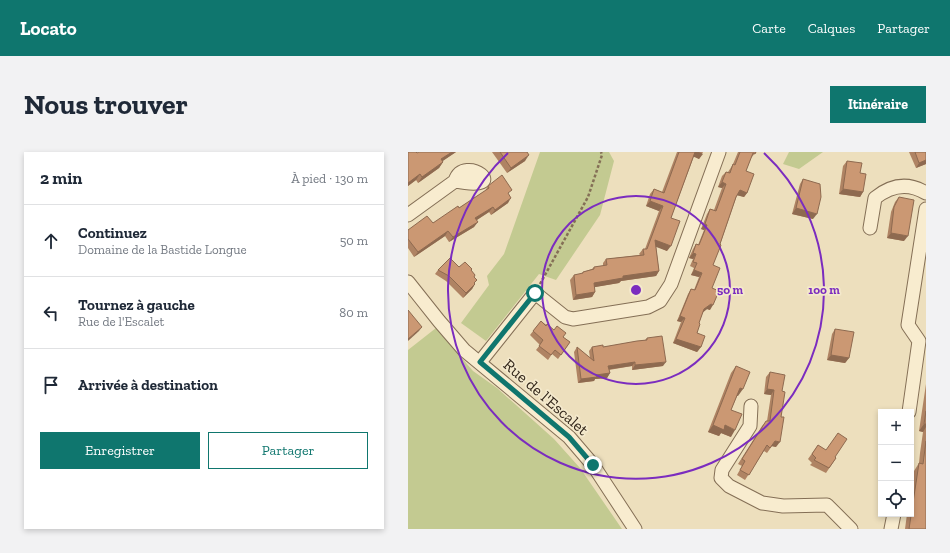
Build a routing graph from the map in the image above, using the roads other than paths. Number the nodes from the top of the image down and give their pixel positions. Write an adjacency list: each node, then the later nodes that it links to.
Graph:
1 (719, 152): 8 (street)
2 (455, 181): 2 (street); 5 (street)
3 (926, 193): 6 (street)
4 (926, 209): 10 (street)
5 (408, 215)
6 (870, 228)
7 (408, 282): 8 (street, Rue de l'Escalet)
8 (480, 362): 12 (street, Rue de l'Escalet)
9 (751, 406): 13 (street)
10 (909, 409)
11 (893, 517): 14 (street)
12 (635, 529)
13 (851, 529)
14 (891, 529)

